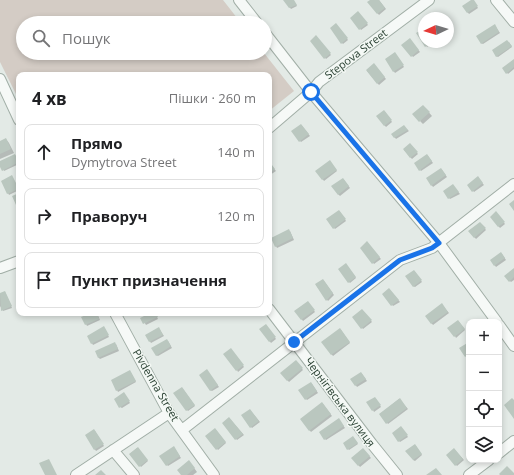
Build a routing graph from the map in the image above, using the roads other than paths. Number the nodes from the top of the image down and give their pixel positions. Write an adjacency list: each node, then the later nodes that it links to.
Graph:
1 (239, 0): 4 (street)
2 (429, 0): 8 (street, Stepova Street)
3 (496, 0): 5 (street)
4 (252, 16)
5 (514, 22)
6 (272, 42): 8 (street)
7 (0, 79): 9 (street)
8 (311, 92): 10 (street, Stepova Street); 12 (street)
9 (16, 114)
10 (272, 125)
11 (514, 184): 12 (street)
12 (439, 243): 17 (street); 19 (street)
13 (16, 261): 14 (street)
14 (0, 268)
15 (272, 313): 19 (street, Чернігівська вулиця)
16 (117, 316): 21 (street, Pivdenna Street)
17 (495, 319)
18 (502, 329): 20 (street)
19 (294, 342): 22 (street); 30 (street, Чернігівська вулиця)
20 (514, 346)
21 (169, 413): 22 (street, Pivdenna Street); 24 (street)
22 (182, 430): 29 (street, Pivdenna Street)
23 (514, 441): 25 (street)
24 (113, 450): 27 (street); 28 (street)
25 (502, 451)
26 (485, 463): 31 (street)
27 (76, 475)
28 (134, 475)
29 (214, 475)
30 (397, 475)
31 (469, 475)

